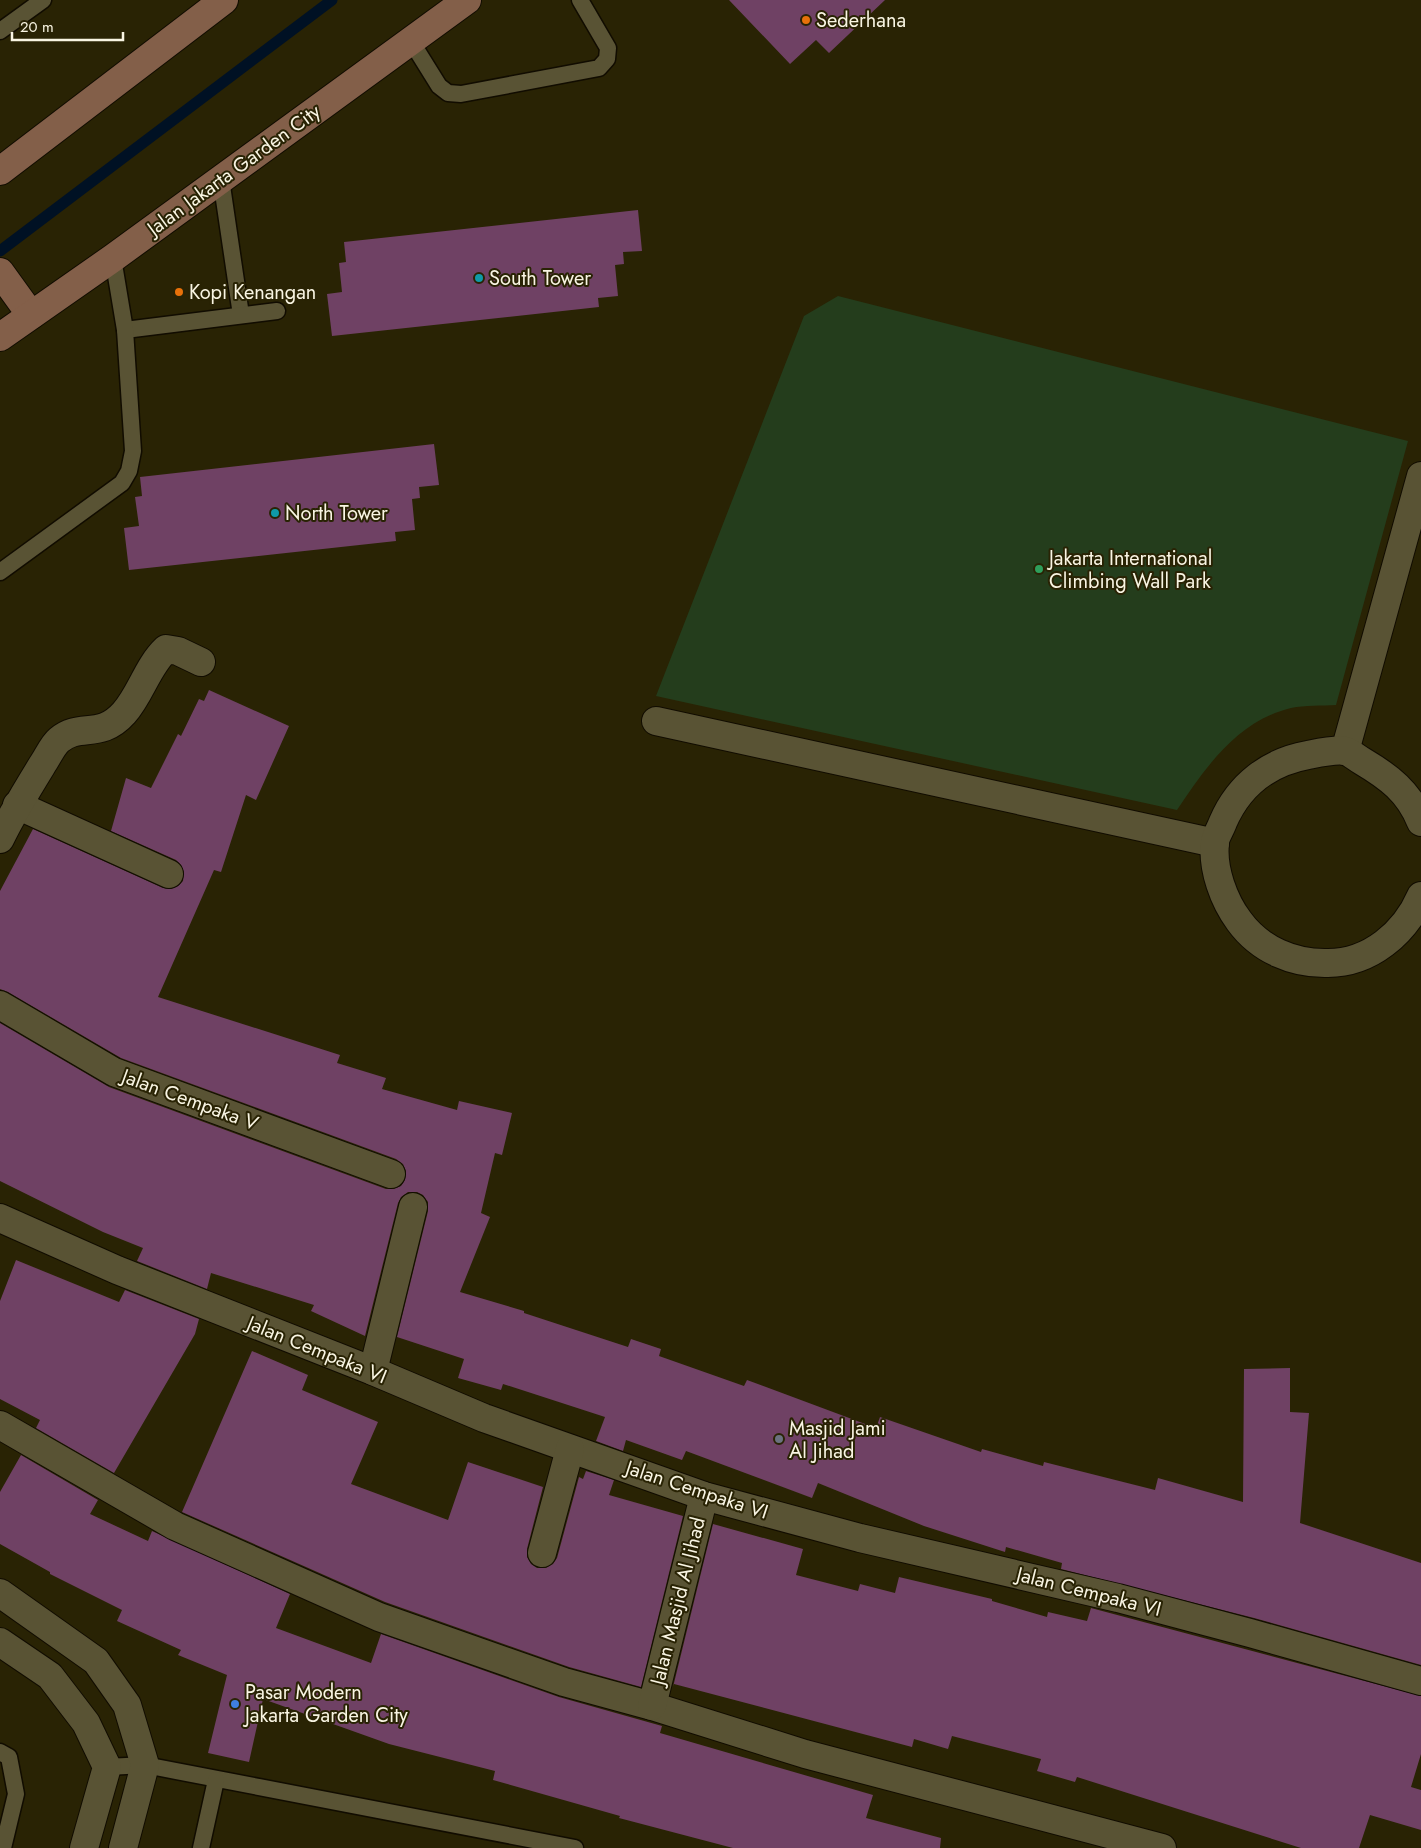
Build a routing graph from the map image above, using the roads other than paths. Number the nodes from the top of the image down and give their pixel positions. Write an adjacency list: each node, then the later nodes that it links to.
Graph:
1 (43, 0): 5 (lane)
2 (224, 0): 7 (street)
3 (467, 0): 6 (street, Jalan Jakarta Garden City)
4 (580, 0): 6 (lane)
5 (0, 31)
6 (411, 41): 8 (street, Jalan Jakarta Garden City)
7 (0, 172)
8 (221, 179): 9 (street, Jalan Jakarta Garden City); 13 (lane)
9 (113, 258): 11 (street, Jalan Jakarta Garden City); 14 (lane)
10 (0, 272): 11 (street)
11 (24, 305): 15 (street, Jalan Jakarta Garden City)
12 (277, 311): 13 (lane)
13 (241, 315): 14 (lane)
14 (125, 330): 17 (lane)
15 (0, 337)
16 (1421, 476): 20 (street)
17 (0, 572)
18 (201, 662): 21 (street)
19 (656, 721): 24 (street)
20 (1345, 751): 22 (street); 24 (street)
21 (17, 805): 23 (street); 25 (street)
22 (1421, 822)
23 (0, 839)
24 (1215, 842): 26 (street)
25 (170, 874)
26 (1421, 897)
27 (0, 1005): 28 (street, Jalan Cempaka V)
28 (391, 1174)
29 (412, 1207): 31 (street)
30 (0, 1218): 31 (street, Jalan Cempaka VI)
31 (373, 1371): 33 (street, Jalan Cempaka VI)
32 (0, 1425): 39 (street)
33 (570, 1449): 34 (street, Jalan Cempaka VI); 35 (street)
34 (704, 1496): 38 (street, Jalan Cempaka VI); 39 (street, Jalan Masjid Al Jihad)
35 (542, 1553)
36 (0, 1594): 41 (street)
37 (0, 1642): 42 (street)
38 (1421, 1681)
39 (652, 1706): 49 (street)
40 (0, 1752): 44 (lane)
41 (145, 1765): 42 (lane); 43 (lane); 46 (street)
42 (107, 1767): 45 (street)
43 (216, 1780): 47 (lane); 48 (lane)
44 (3, 1848)
45 (84, 1848)
46 (123, 1848)
47 (201, 1848)
48 (575, 1848)
49 (1162, 1848)

